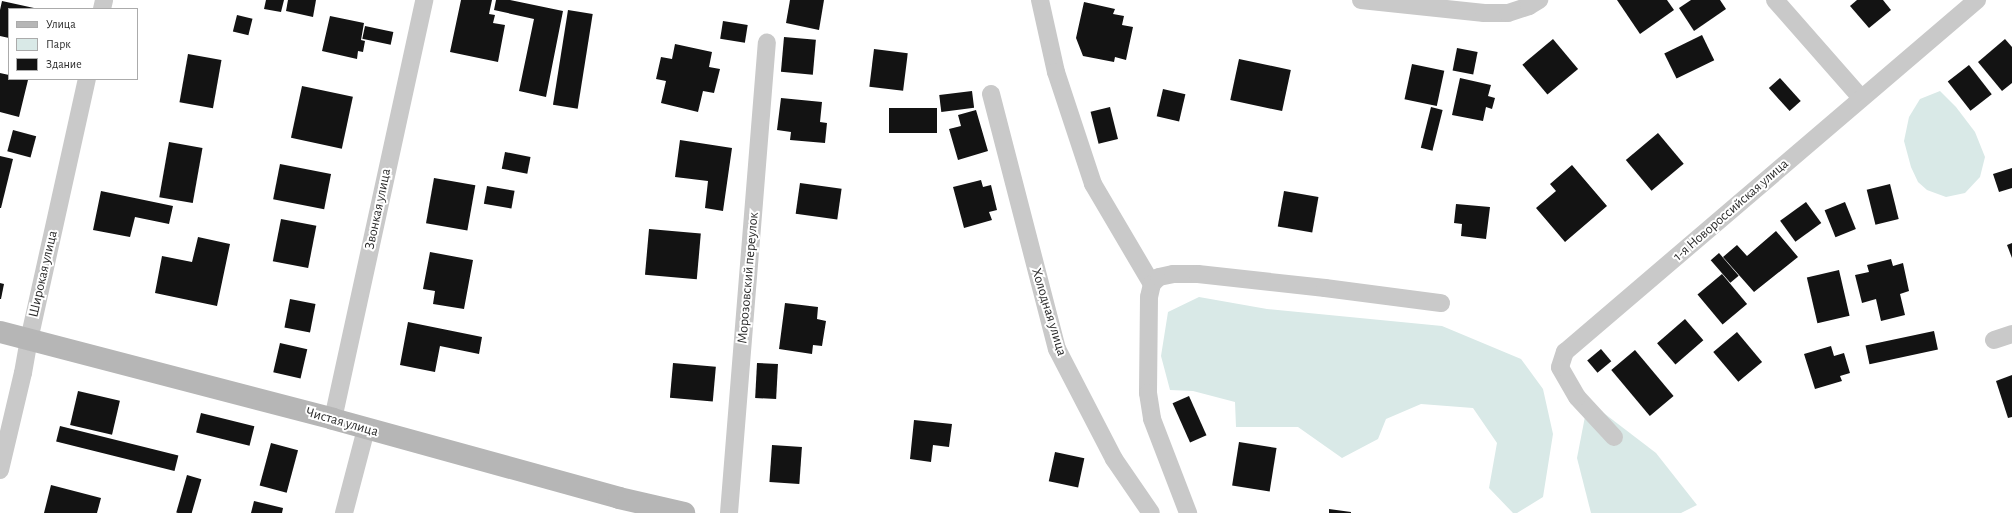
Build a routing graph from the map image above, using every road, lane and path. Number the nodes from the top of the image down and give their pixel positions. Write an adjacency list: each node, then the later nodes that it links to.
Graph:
1 (424, 0): 17 (street, Звонкая улица)
2 (1040, 0): 11 (street)
3 (1361, 0): 4 (street)
4 (1539, 0)
5 (1775, 0): 10 (street)
6 (1977, 0): 10 (street, 1-я Новороссийская улица)
7 (767, 43): 23 (street, Морозовский переулок)
8 (87, 80): 15 (street, Широкая улица)
9 (990, 94): 24 (street, Холодная улица)
10 (1861, 98): 19 (street, 1-я Новороссийская улица)
11 (1152, 284): 12 (street); 25 (street)
12 (1441, 303)
13 (0, 332): 15 (street, Чистая улица)
14 (2012, 334): 16 (street)
15 (29, 340): 17 (street, Чистая улица); 20 (street, Широкая улица)
16 (1994, 340)
17 (333, 419): 18 (street, Чистая улица)
18 (366, 429): 21 (street); 22 (street, Чистая улица)
19 (1614, 437)
20 (0, 470)
21 (344, 513)
22 (684, 513)
23 (729, 513)
24 (1151, 513)
25 (1188, 513)

